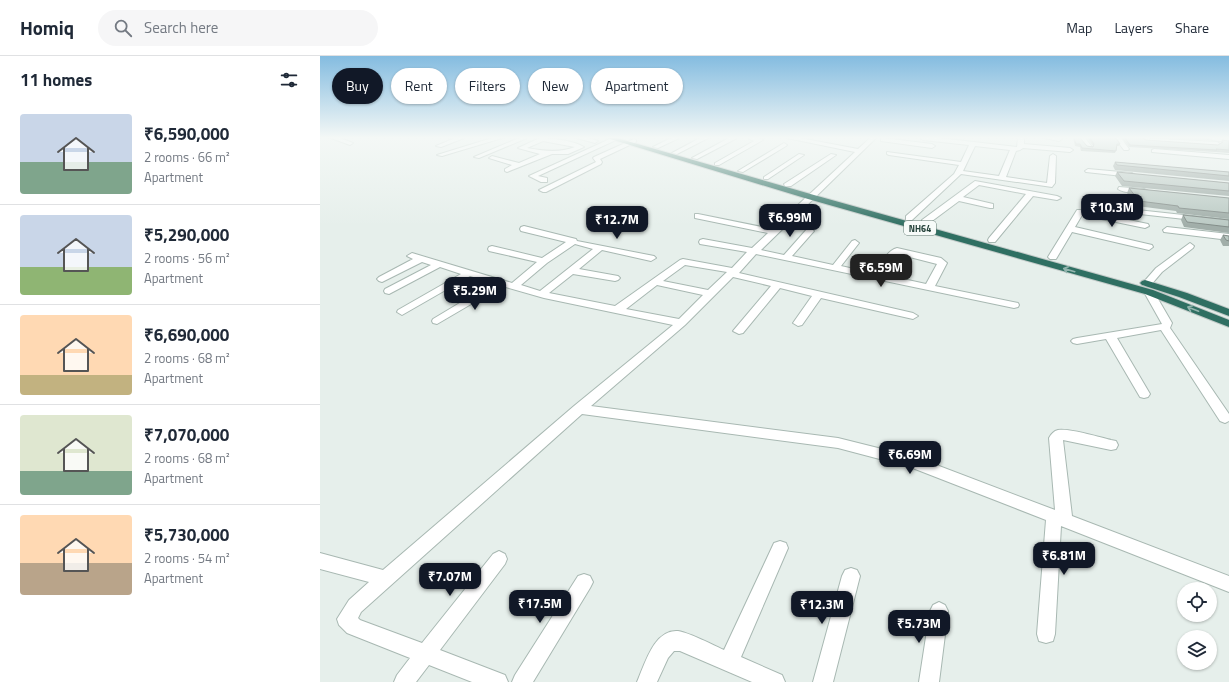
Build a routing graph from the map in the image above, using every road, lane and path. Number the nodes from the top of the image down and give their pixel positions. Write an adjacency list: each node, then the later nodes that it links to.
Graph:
1 (514, 167): 13 (street)
2 (554, 167): 20 (street)
3 (590, 167): 23 (street)
4 (718, 167): 26 (highway, NH64)
5 (728, 167): 14 (highway, NH64)
6 (747, 167): 14 (street)
7 (782, 167): 18 (street)
8 (814, 167): 21 (street)
9 (843, 167): 26 (street)
10 (961, 167): 16 (street)
11 (1006, 167): 19 (street)
12 (1052, 167): 19 (street)
13 (507, 170)
14 (741, 171): 18 (highway, NH64)
15 (1088, 171): 17 (street)
16 (958, 172): 19 (street); 33 (street)
17 (1143, 176)
18 (766, 178): 21 (highway, NH64)
19 (1002, 178)
20 (544, 180)
21 (788, 184): 26 (highway, NH64)
22 (1122, 189): 24 (street)
23 (543, 190)
24 (1153, 192)
25 (1031, 193): 27 (street); 28 (street); 42 (street)
26 (814, 195): 33 (highway, NH64); 39 (street); 68 (highway, NH64, one-way to 26)
27 (956, 198): 29 (street); 34 (street)
28 (1057, 198)
29 (990, 206)
30 (1122, 210): 31 (street)
31 (1158, 214): 35 (street); 41 (street)
32 (698, 216): 39 (street)
33 (909, 218): 34 (highway, NH64)
34 (925, 222): 42 (highway, NH64)
35 (1229, 222)
36 (1146, 226): 38 (street)
37 (524, 229): 54 (street)
38 (1071, 229): 48 (street); 51 (street)
39 (774, 232): 50 (street)
40 (810, 232): 53 (street)
41 (1229, 237)
42 (992, 240): 51 (highway, NH64)
43 (703, 242): 50 (street)
44 (580, 243): 47 (street)
45 (855, 243): 56 (street)
46 (1190, 246): 68 (street)
47 (601, 247): 52 (street); 57 (street)
48 (1149, 247)
49 (492, 249): 54 (street)
50 (754, 251): 53 (street); 58 (street)
51 (1053, 257): 68 (highway, NH64)
52 (651, 258)
53 (786, 258): 56 (street)
54 (544, 261): 66 (street)
55 (439, 264): 59 (street); 62 (street); 69 (street)
56 (835, 268): 60 (street)
57 (571, 271): 61 (street); 70 (street)
58 (733, 272): 64 (street); 65 (street); 71 (street)
59 (468, 273): 63 (street); 75 (street)
60 (878, 277): 67 (street); 67 (street)
61 (615, 278)
62 (382, 279)
63 (501, 282): 66 (street); 78 (street)
64 (655, 282): 71 (street); 74 (street)
65 (778, 284): 72 (street); 83 (street)
66 (514, 286): 70 (street)
67 (929, 287): 73 (street)
68 (1148, 288): 76 (highway, NH64); 81 (highway, NH64, one-way to 68); 82 (street)
69 (389, 291)
70 (542, 294): 74 (street)
71 (711, 294): 79 (street)
72 (818, 294): 77 (street); 80 (street)
73 (1014, 305)
74 (617, 310): 79 (street)
75 (402, 312)
76 (1229, 313)
77 (913, 316)
78 (437, 321)
79 (681, 323): 87 (street)
80 (798, 323)
81 (1229, 324)
82 (1164, 327): 84 (street); 88 (street)
83 (739, 331)
84 (1110, 336): 85 (street); 86 (street)
85 (1077, 341)
86 (1144, 394)
87 (579, 409): 90 (street); 95 (street)
88 (1225, 418)
89 (1111, 445): 90 (street)
90 (1059, 518): 97 (street); 99 (street)
91 (780, 548): 101 (street)
92 (499, 559): 100 (street)
93 (320, 561): 95 (street)
94 (851, 576): 107 (street)
95 (386, 579): 100 (street)
96 (584, 582): 104 (street)
97 (1229, 584)
98 (939, 611): 108 (street)
99 (1046, 634)
100 (425, 654): 102 (street); 103 (street)
101 (729, 661): 105 (street); 106 (street)
102 (404, 682)
103 (498, 682)
104 (522, 682)
105 (647, 682)
106 (775, 682)
107 (823, 682)
108 (929, 682)

